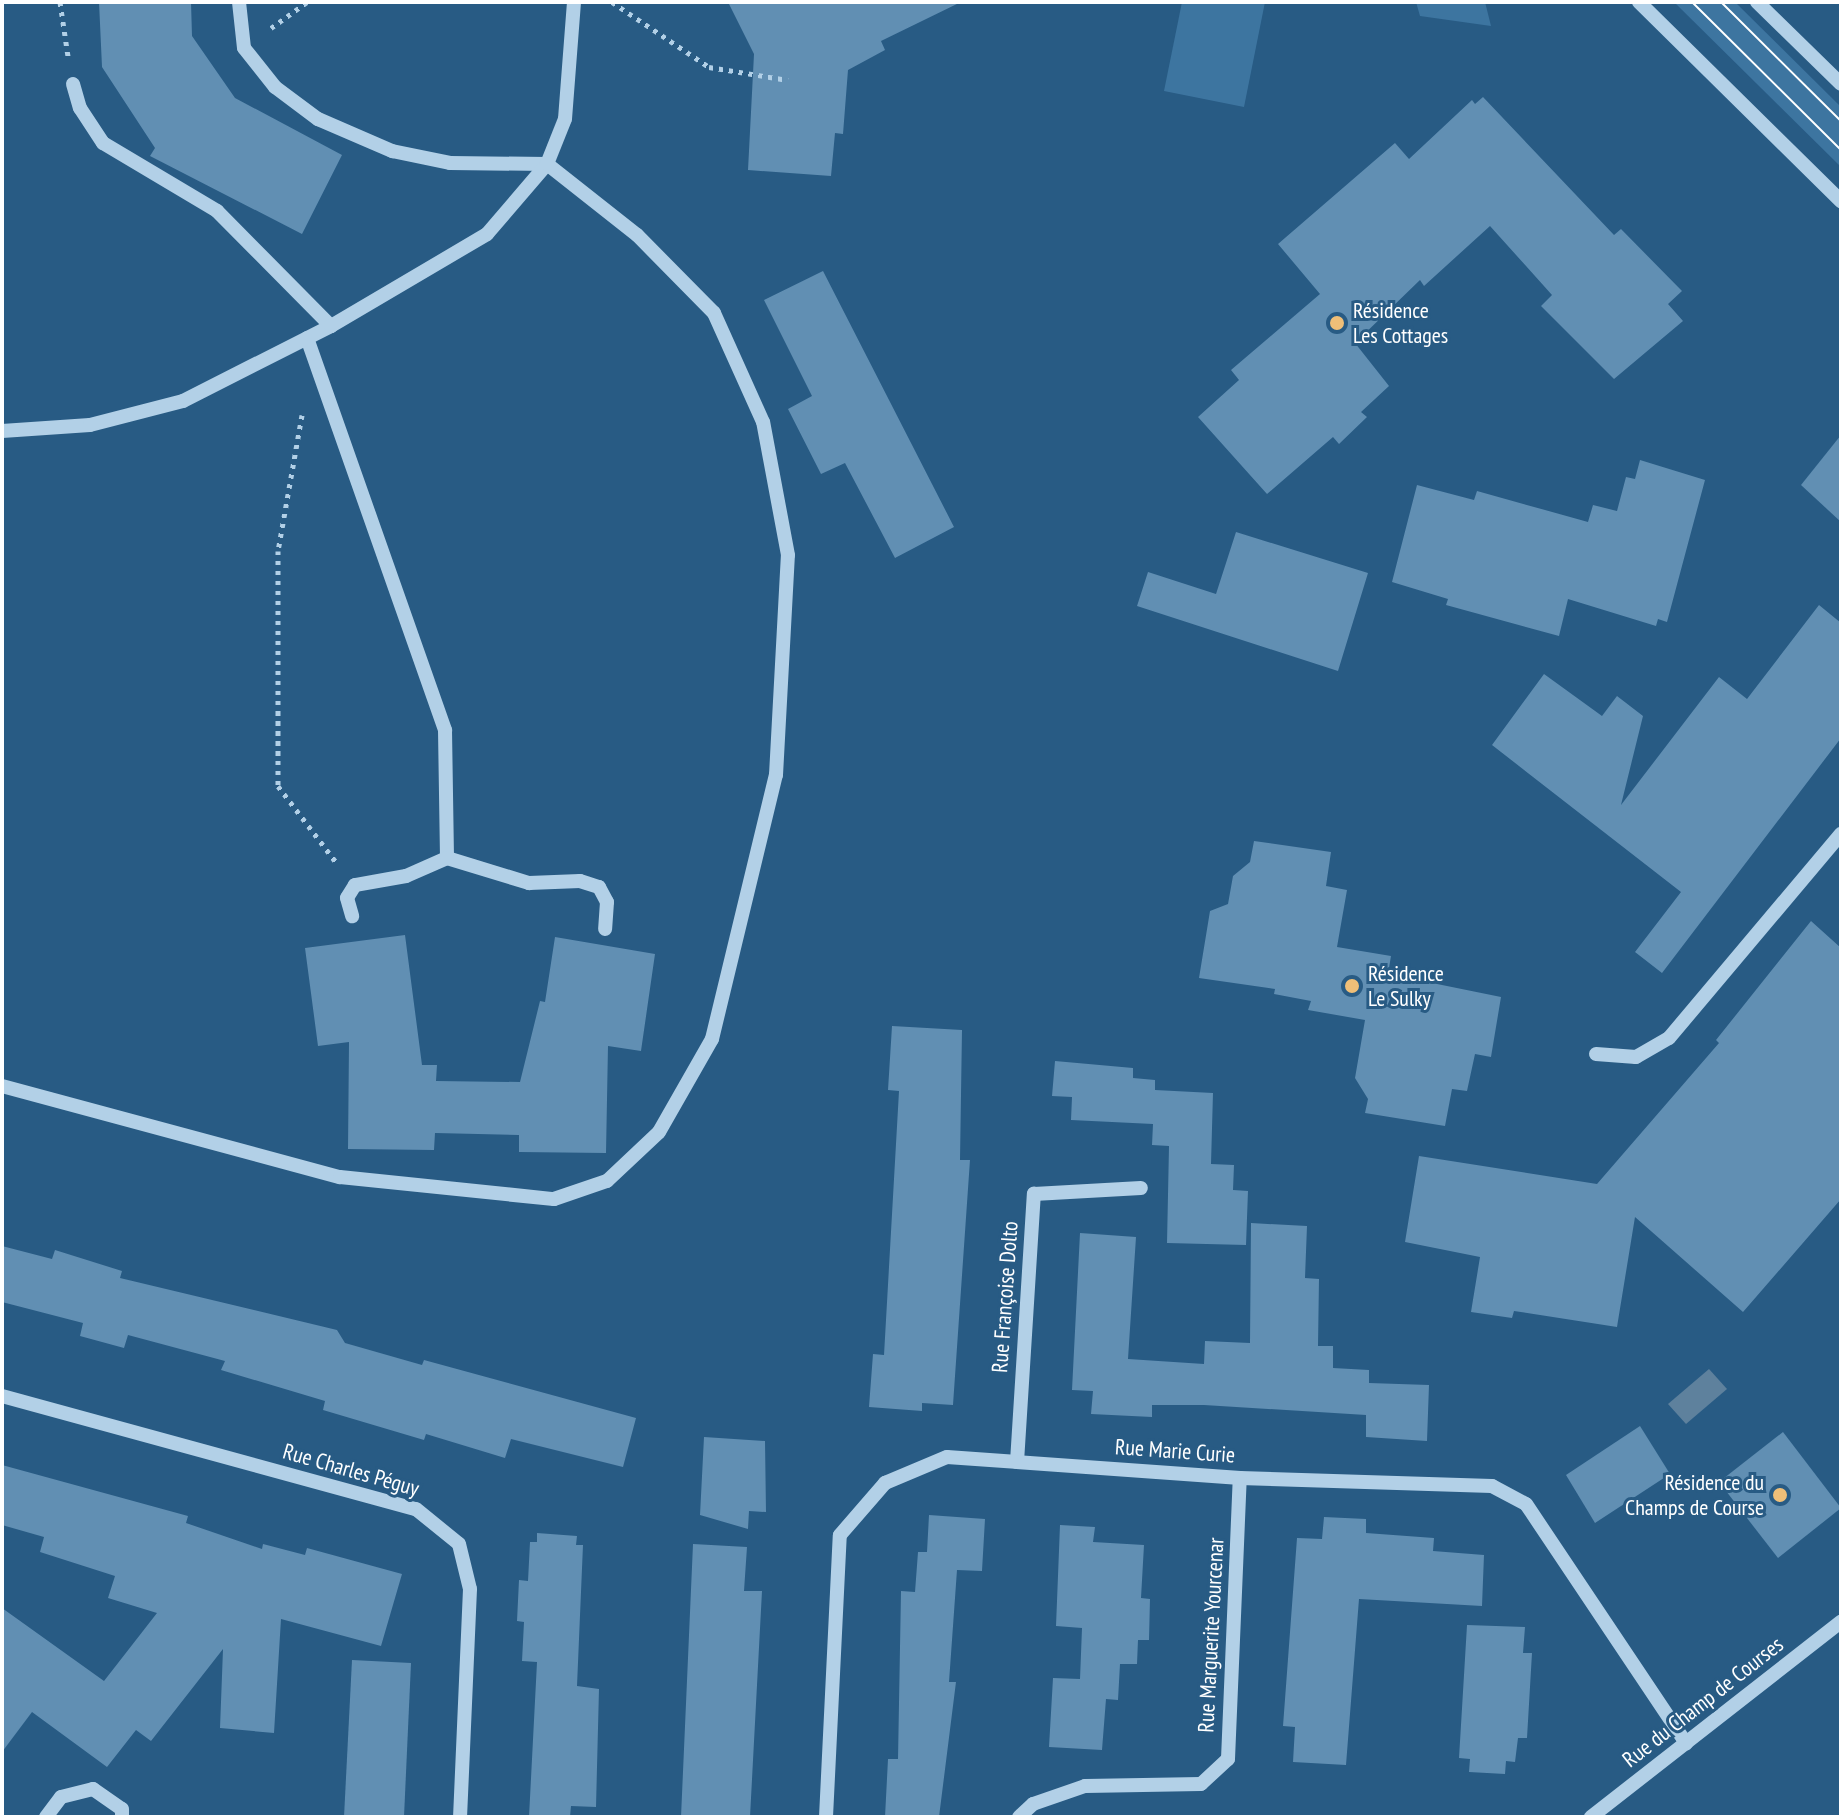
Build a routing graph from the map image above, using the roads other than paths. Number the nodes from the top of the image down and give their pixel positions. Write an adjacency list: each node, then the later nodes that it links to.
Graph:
1 (239, 2): 7 (street)
2 (574, 2): 7 (street)
3 (1639, 2): 8 (street)
4 (1757, 2): 6 (street)
5 (73, 84): 9 (street)
6 (1841, 84)
7 (547, 164): 9 (street); 17 (street)
8 (1841, 201)
9 (331, 326): 10 (street)
10 (307, 338): 11 (street); 13 (street)
11 (2, 431)
12 (1841, 834): 16 (street)
13 (447, 858): 14 (street); 15 (street)
14 (352, 916)
15 (605, 929)
16 (1596, 1054)
17 (2, 1086)
18 (1141, 1188): 20 (street, Rue Françoise Dolto)
19 (2, 1396): 26 (street, Rue Charles Péguy)
20 (1017, 1462): 21 (street, Rue Marie Curie); 27 (street, Rue Marie Curie)
21 (1240, 1478): 23 (street, Rue Marie Curie); 28 (street, Rue Marguerite Yourcenar)
22 (1841, 1622): 23 (street, Rue du Champ de Courses)
23 (1686, 1743): 29 (street, Rue du Champ de Courses)
24 (46, 1817): 25 (street)
25 (122, 1817)
26 (460, 1817)
27 (826, 1817)
28 (1019, 1817)
29 (1591, 1817)

